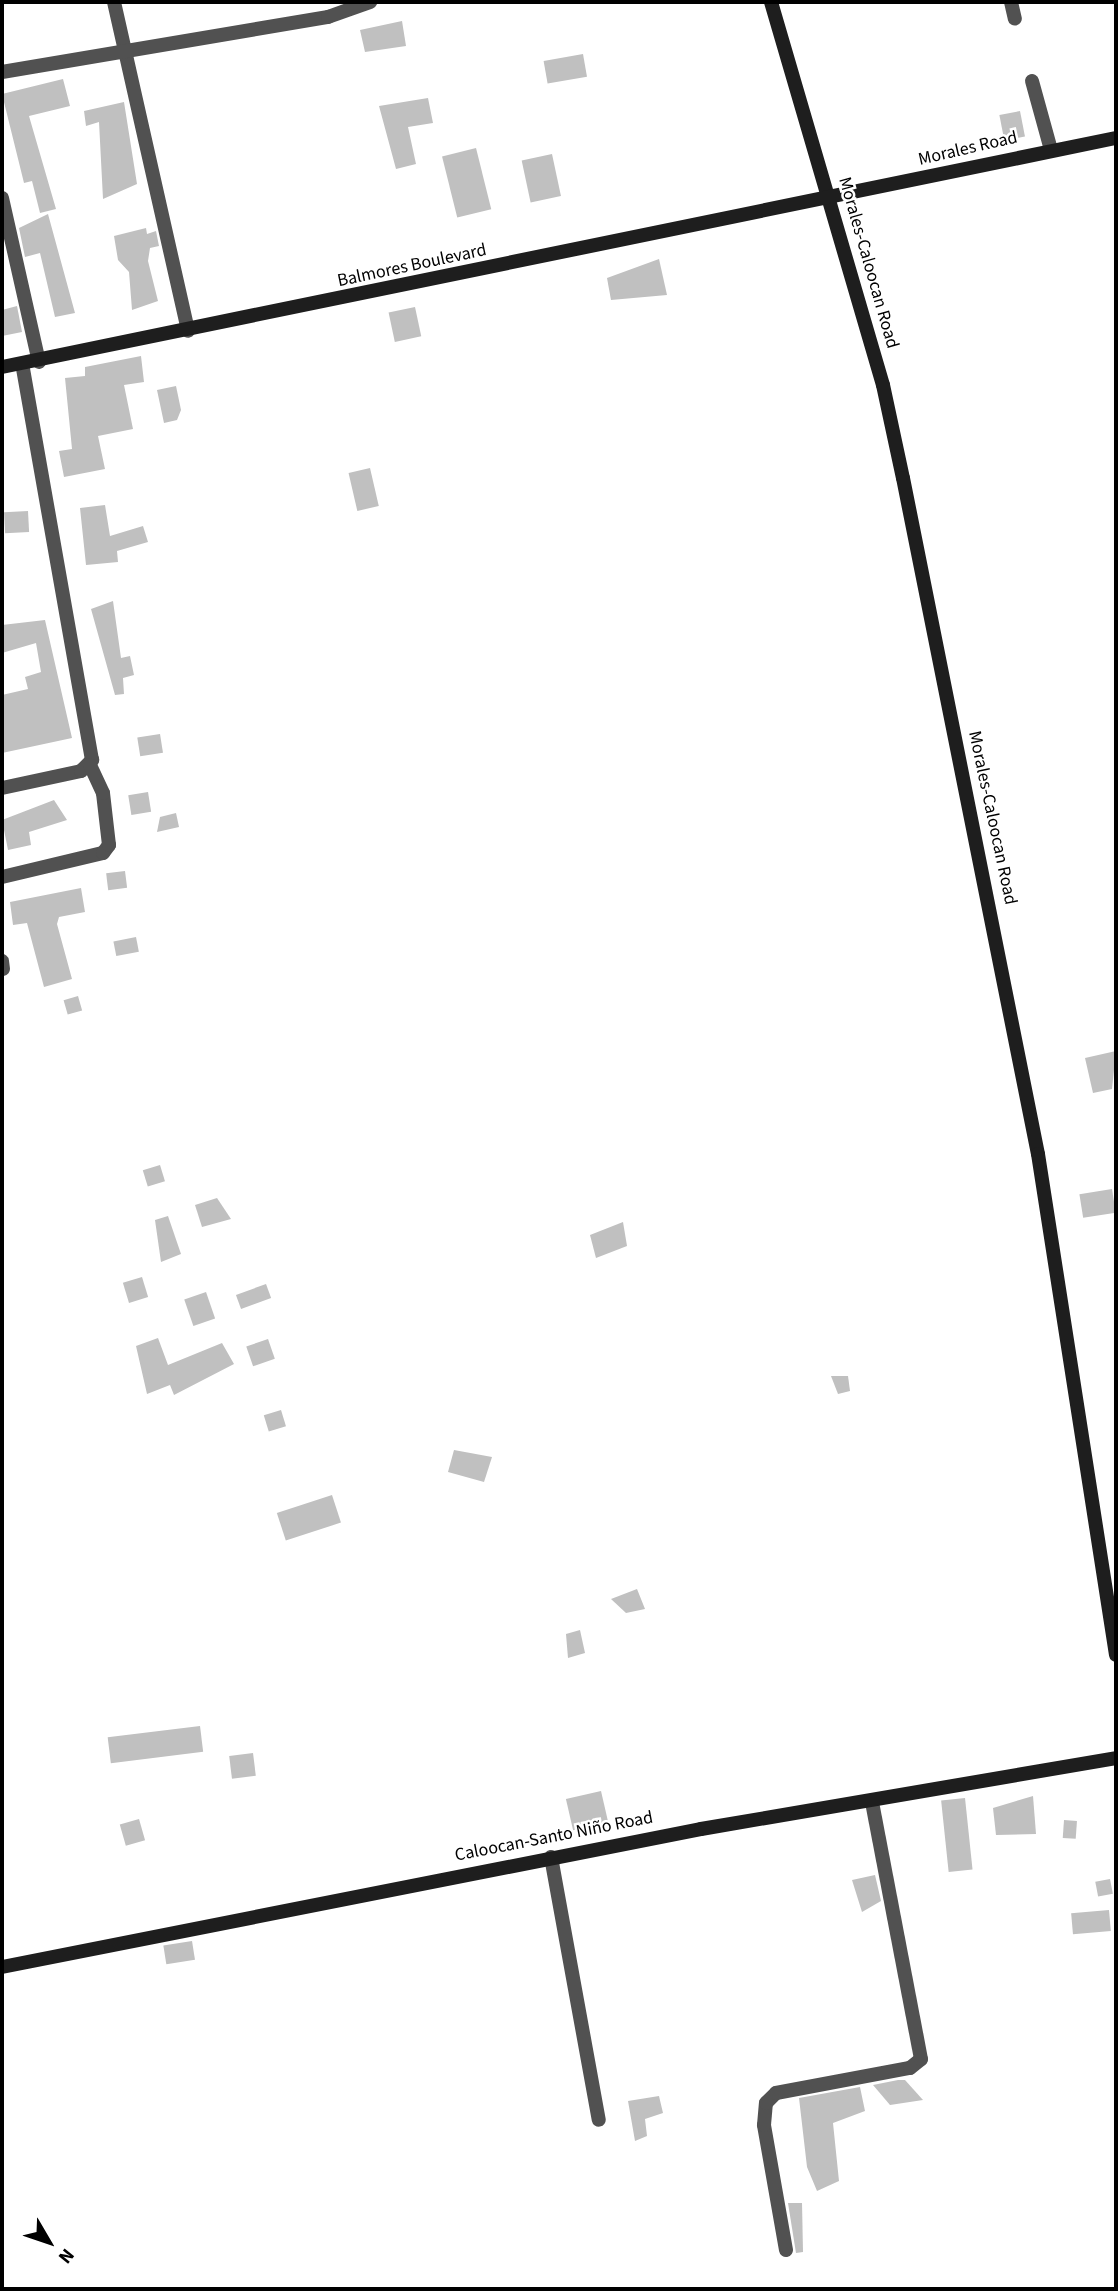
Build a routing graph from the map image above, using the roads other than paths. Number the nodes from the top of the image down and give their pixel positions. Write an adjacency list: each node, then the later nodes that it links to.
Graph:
1 (114, 2): 6 (street)
2 (370, 2): 6 (street)
3 (771, 2): 12 (street, Morales-Caloocan Road)
4 (1011, 2): 5 (street)
5 (1015, 19)
6 (126, 51): 7 (street); 13 (street)
7 (2, 72)
8 (1032, 81): 10 (street)
9 (1116, 138): 10 (street, Morales Road)
10 (1051, 150): 12 (street, Morales Road)
11 (2, 198): 14 (street)
12 (829, 201): 13 (street, Balmores Boulevard); 20 (street, Morales-Caloocan Road)
13 (188, 331): 14 (street, Balmores Boulevard)
14 (38, 362): 15 (street, Balmores Boulevard)
15 (22, 365): 16 (street, Balmores Boulevard); 17 (street)
16 (2, 368)
17 (90, 765): 18 (street); 19 (street)
18 (2, 788)
19 (2, 877)
20 (1116, 1655)
21 (1116, 1758): 22 (street, Caloocan-Santo Niño Road)
22 (872, 1802): 23 (street, Caloocan-Santo Niño Road); 26 (street)
23 (551, 1857): 24 (street, Caloocan-Santo Niño Road); 25 (street)
24 (2, 1967)
25 (599, 2120)
26 (786, 2250)

